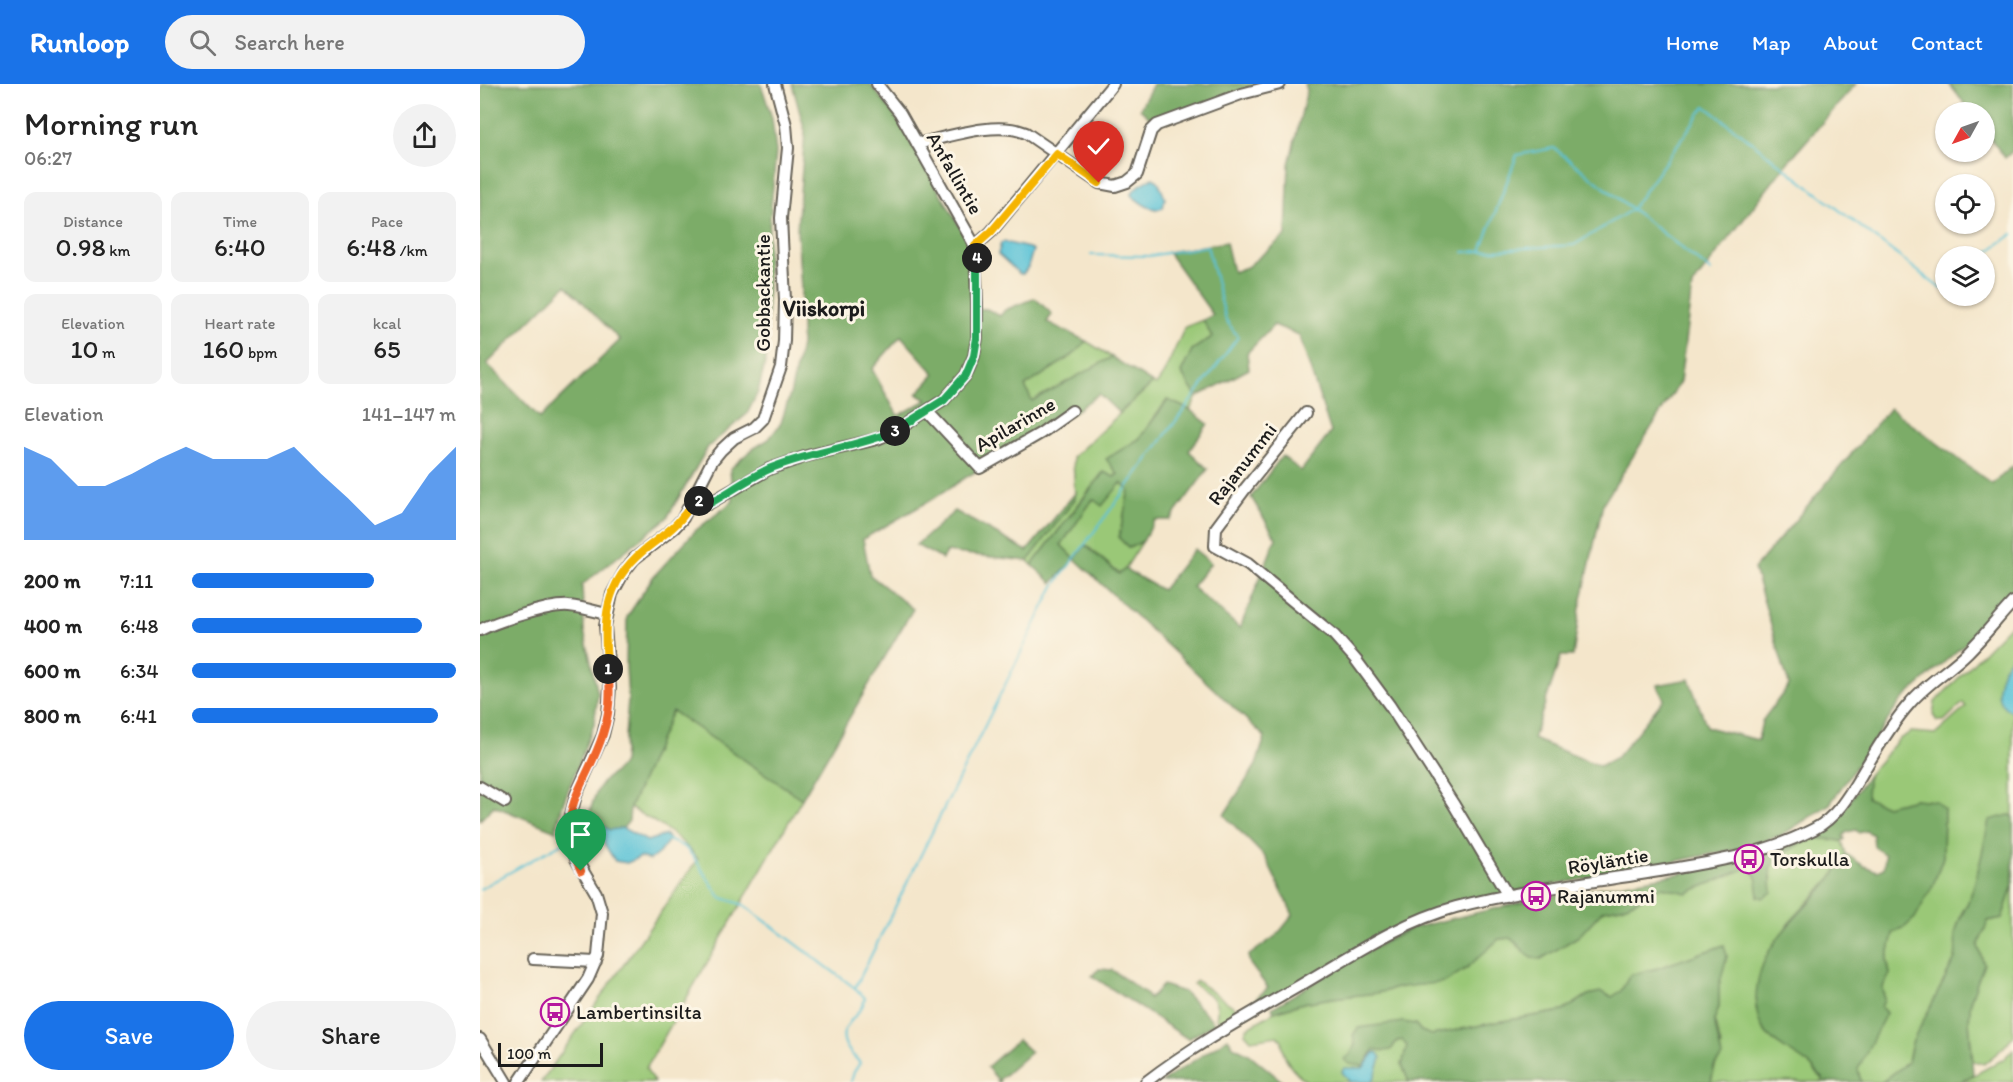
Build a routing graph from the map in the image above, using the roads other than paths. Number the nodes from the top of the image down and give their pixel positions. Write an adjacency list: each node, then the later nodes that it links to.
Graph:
1 (775, 84): 11 (street, Gobbackantie)
2 (877, 84): 5 (street, Anfallintie)
3 (1113, 84): 6 (street)
4 (1280, 84): 6 (street)
5 (917, 144): 6 (street); 7 (street, Anfallintie)
6 (1057, 154): 7 (street)
7 (975, 246): 9 (street, Anfallintie)
8 (1072, 411): 9 (street, Apilarinne)
9 (928, 412): 11 (street, Anfallintie)
10 (1306, 412): 17 (street, Rajanummi)
11 (694, 499): 13 (street, Gobbackantie)
12 (2013, 602): 17 (street, Röyläntie)
13 (606, 614): 14 (street); 19 (street, Gobbackantie)
14 (480, 630)
15 (480, 787): 16 (street)
16 (505, 802)
17 (1508, 896): 23 (street, Röyläntie)
18 (533, 959): 19 (street)
19 (596, 962): 22 (street, Gobbackantie)
20 (480, 1039): 21 (street)
21 (506, 1082)
22 (519, 1082)
23 (1146, 1082)

